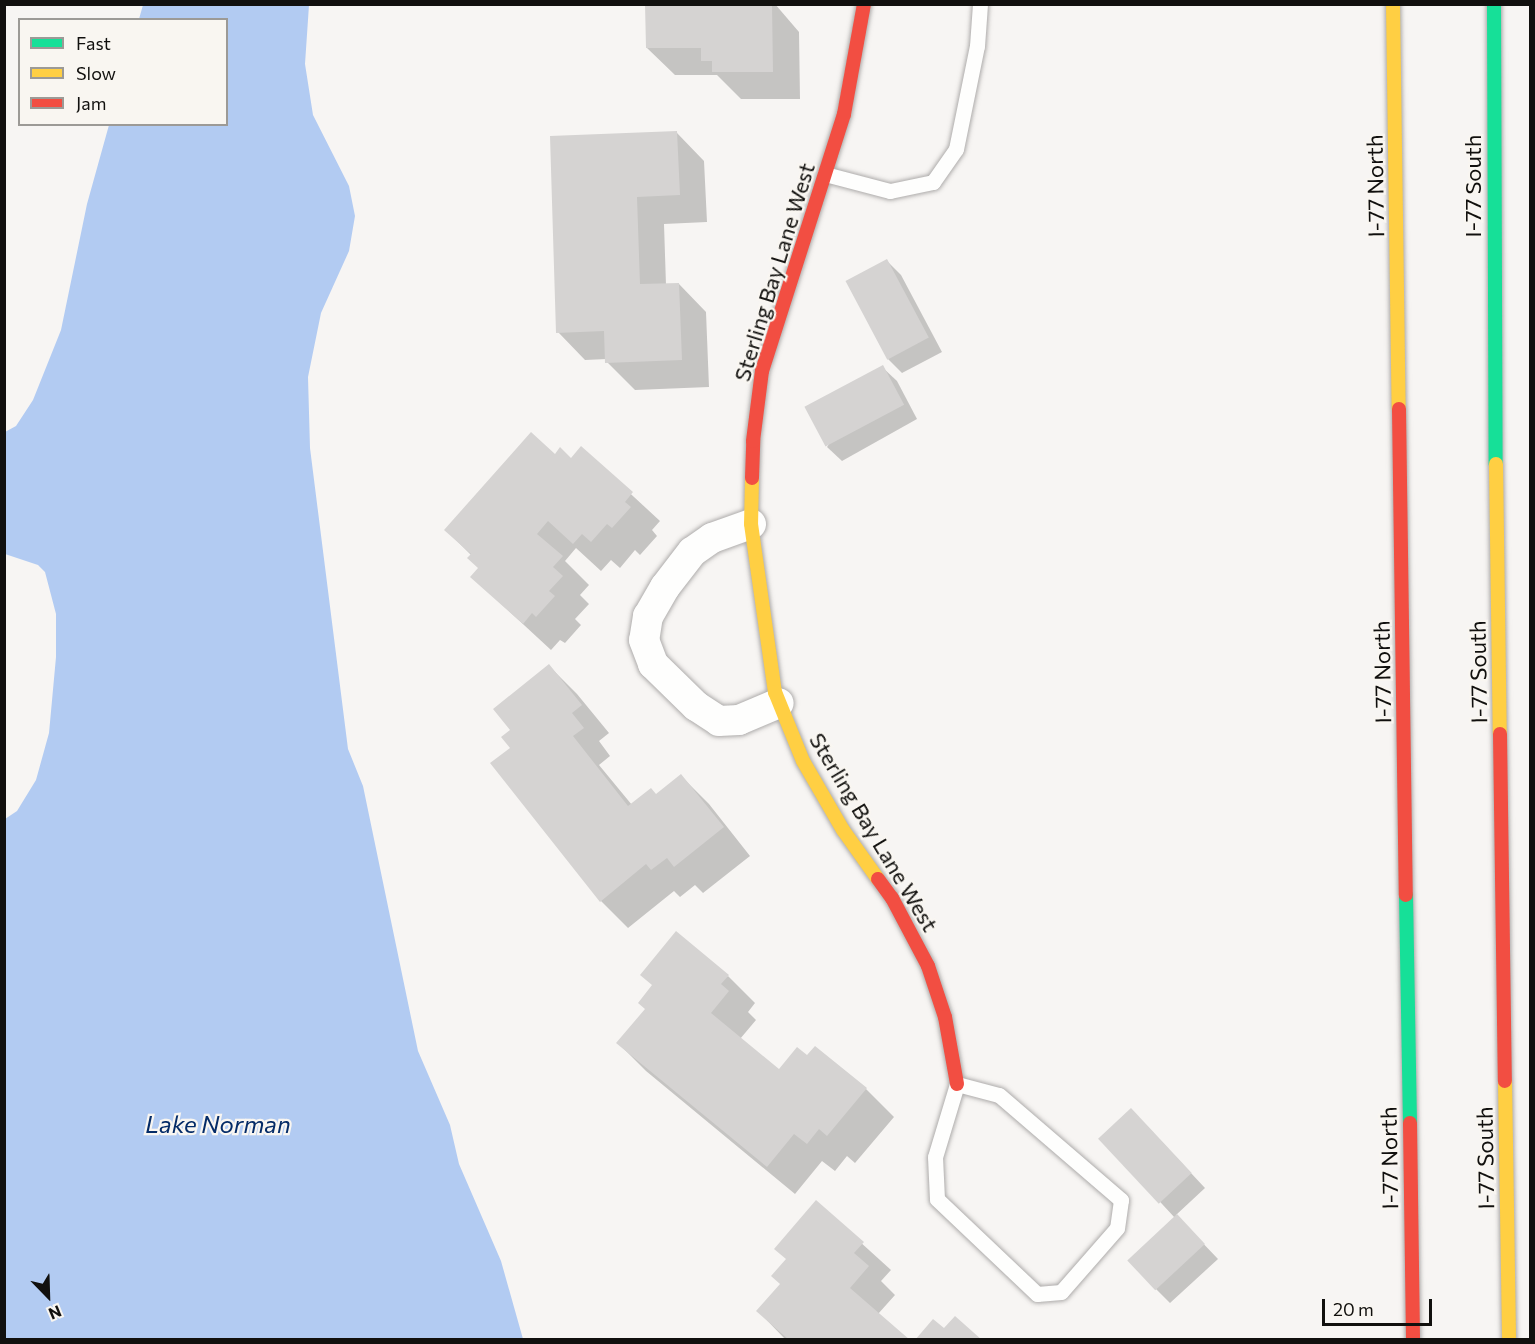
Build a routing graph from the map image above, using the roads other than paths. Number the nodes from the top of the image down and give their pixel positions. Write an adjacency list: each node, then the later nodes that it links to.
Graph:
1 (864, 4): 5 (main road, Sterling Bay Lane West)
2 (980, 4): 5 (lane)
3 (1394, 4): 9 (main road, I-77 North)
4 (1494, 4): 10 (main road, I-77 South)
5 (825, 174): 6 (main road, Sterling Bay Lane West)
6 (751, 524): 7 (main road, Sterling Bay Lane West); 7 (street)
7 (779, 703): 8 (main road, Sterling Bay Lane West)
8 (957, 1084): 8 (lane)
9 (1413, 1340)
10 (1509, 1340)

